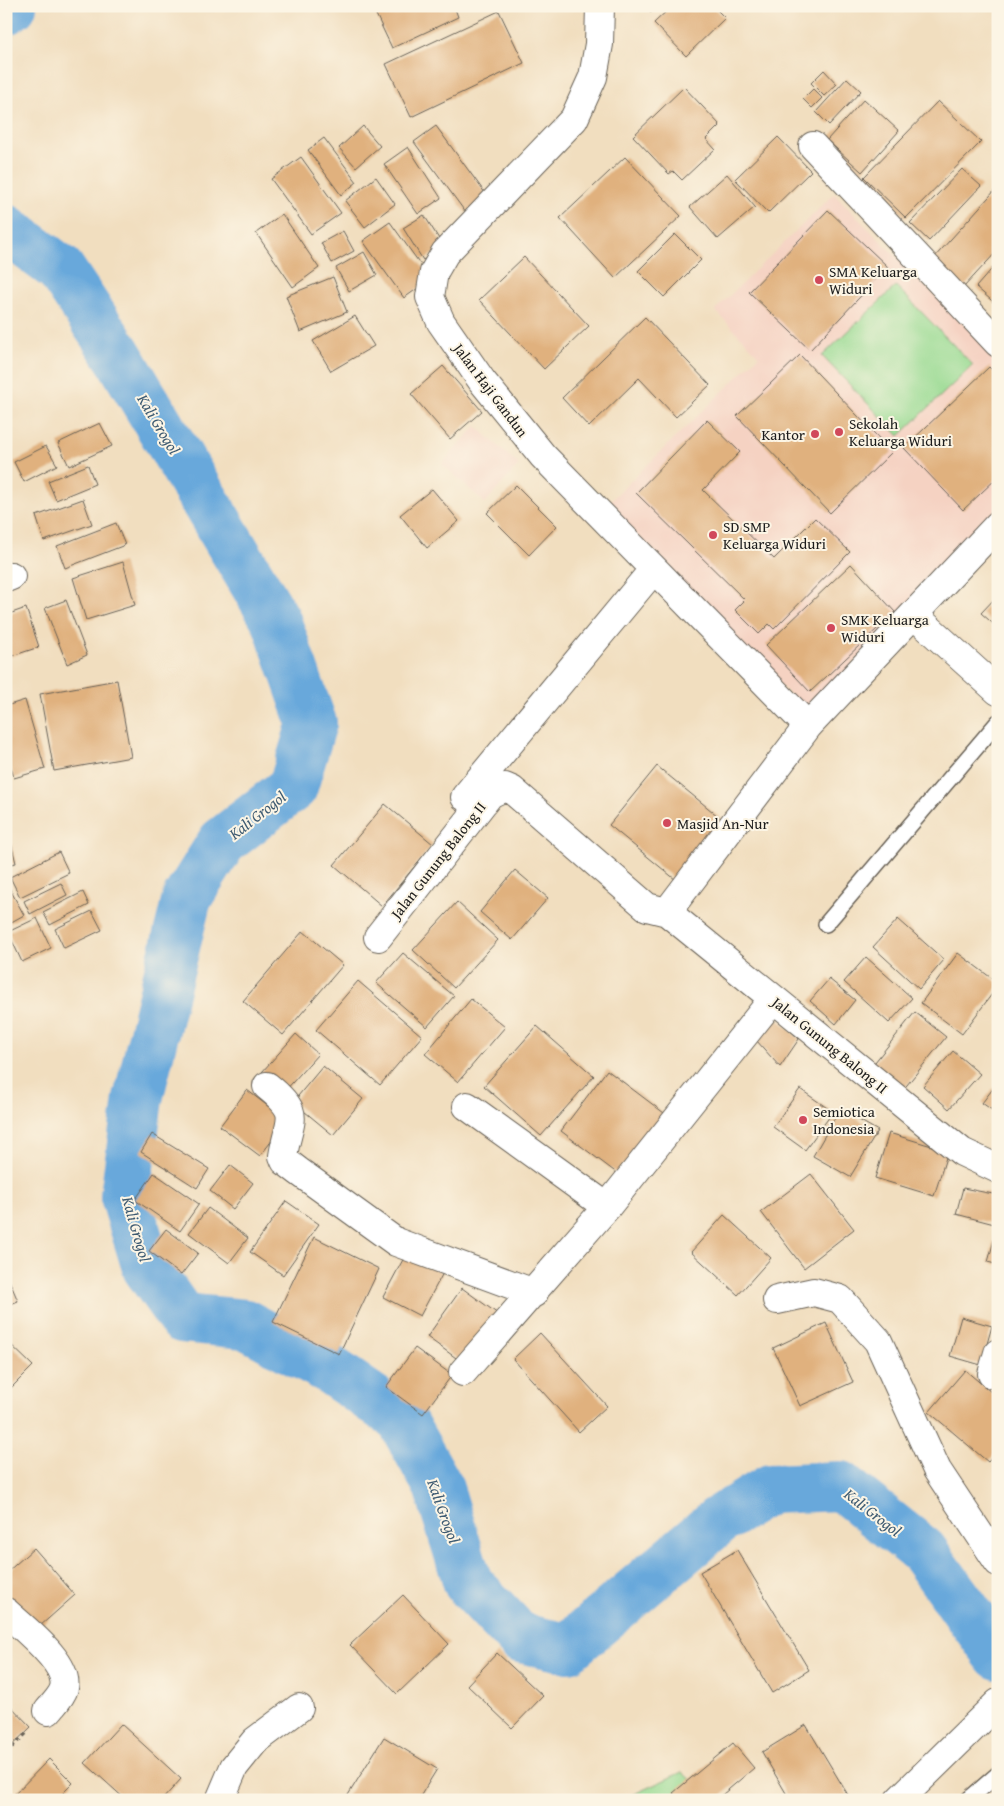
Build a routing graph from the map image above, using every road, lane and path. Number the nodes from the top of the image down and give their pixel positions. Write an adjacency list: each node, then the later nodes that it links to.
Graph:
1 (600, 6): 5 (street, Jalan Haji Gandun)
2 (813, 146): 3 (street)
3 (998, 343)
4 (998, 525): 6 (street)
5 (654, 569): 9 (street, Jalan Haji Gandun); 10 (street)
6 (914, 615): 7 (street); 9 (street)
7 (998, 690)
8 (998, 722): 12 (lane)
9 (808, 726): 11 (street)
10 (465, 797)
11 (667, 912): 13 (street, Jalan Gunung Balong II); 14 (street, Jalan Gunung Balong II)
12 (826, 924)
13 (378, 937)
14 (773, 1000): 17 (street, Jalan Gunung Balong II); 18 (street)
15 (267, 1086): 19 (street)
16 (467, 1106): 18 (street)
17 (998, 1169)
18 (607, 1208): 19 (street)
19 (534, 1293): 21 (street)
20 (777, 1300): 22 (street)
21 (463, 1372)
22 (998, 1562)
23 (6, 1612): 26 (street)
24 (994, 1706): 28 (street)
25 (298, 1708): 29 (street)
26 (48, 1711)
27 (998, 1774): 30 (lane)
28 (909, 1797)
29 (220, 1800)
30 (968, 1800)

